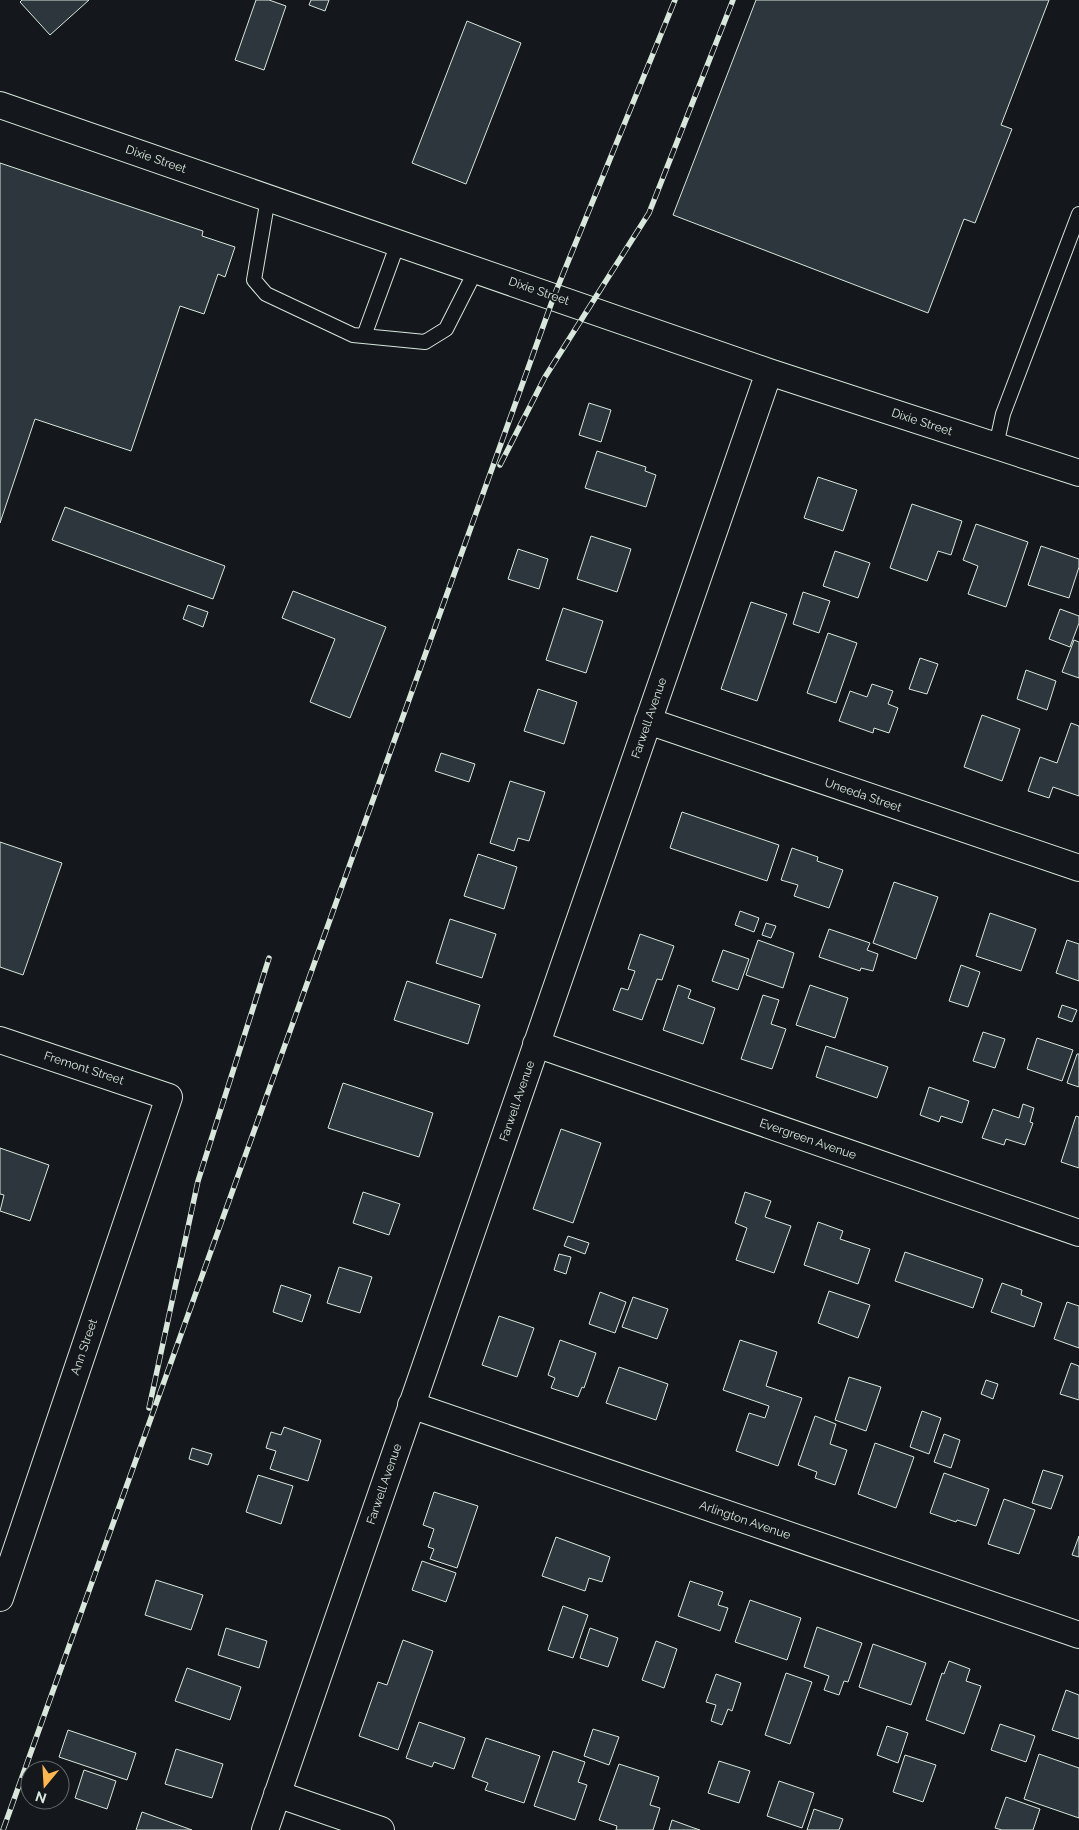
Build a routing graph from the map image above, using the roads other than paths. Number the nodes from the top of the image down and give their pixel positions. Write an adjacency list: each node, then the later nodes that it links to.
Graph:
1 (0, 105): 2 (street, Dixie Street)
2 (268, 198): 4 (street, Dixie Street); 6 (lane)
3 (1079, 214): 8 (lane)
4 (398, 243): 5 (street, Dixie Street); 6 (lane)
5 (476, 270): 6 (lane); 7 (street, Dixie Street)
6 (364, 336)
7 (768, 372): 8 (street, Dixie Street); 10 (street, Farwell Avenue)
8 (996, 446): 9 (street, Dixie Street)
9 (1079, 473)
10 (648, 721): 11 (street, Uneeda Street); 13 (street, Farwell Avenue)
11 (1079, 868)
12 (0, 1040): 14 (street, Fremont Street)
13 (536, 1044): 15 (street, Evergreen Avenue); 16 (street, Farwell Avenue)
14 (169, 1096): 17 (street, Ann Street)
15 (1079, 1233)
16 (411, 1405): 18 (street, Arlington Avenue); 19 (street, Farwell Avenue)
17 (0, 1598)
18 (1079, 1635)
19 (277, 1794): 20 (street, Farwell Avenue); 21 (street)
20 (265, 1830)
21 (382, 1830)

